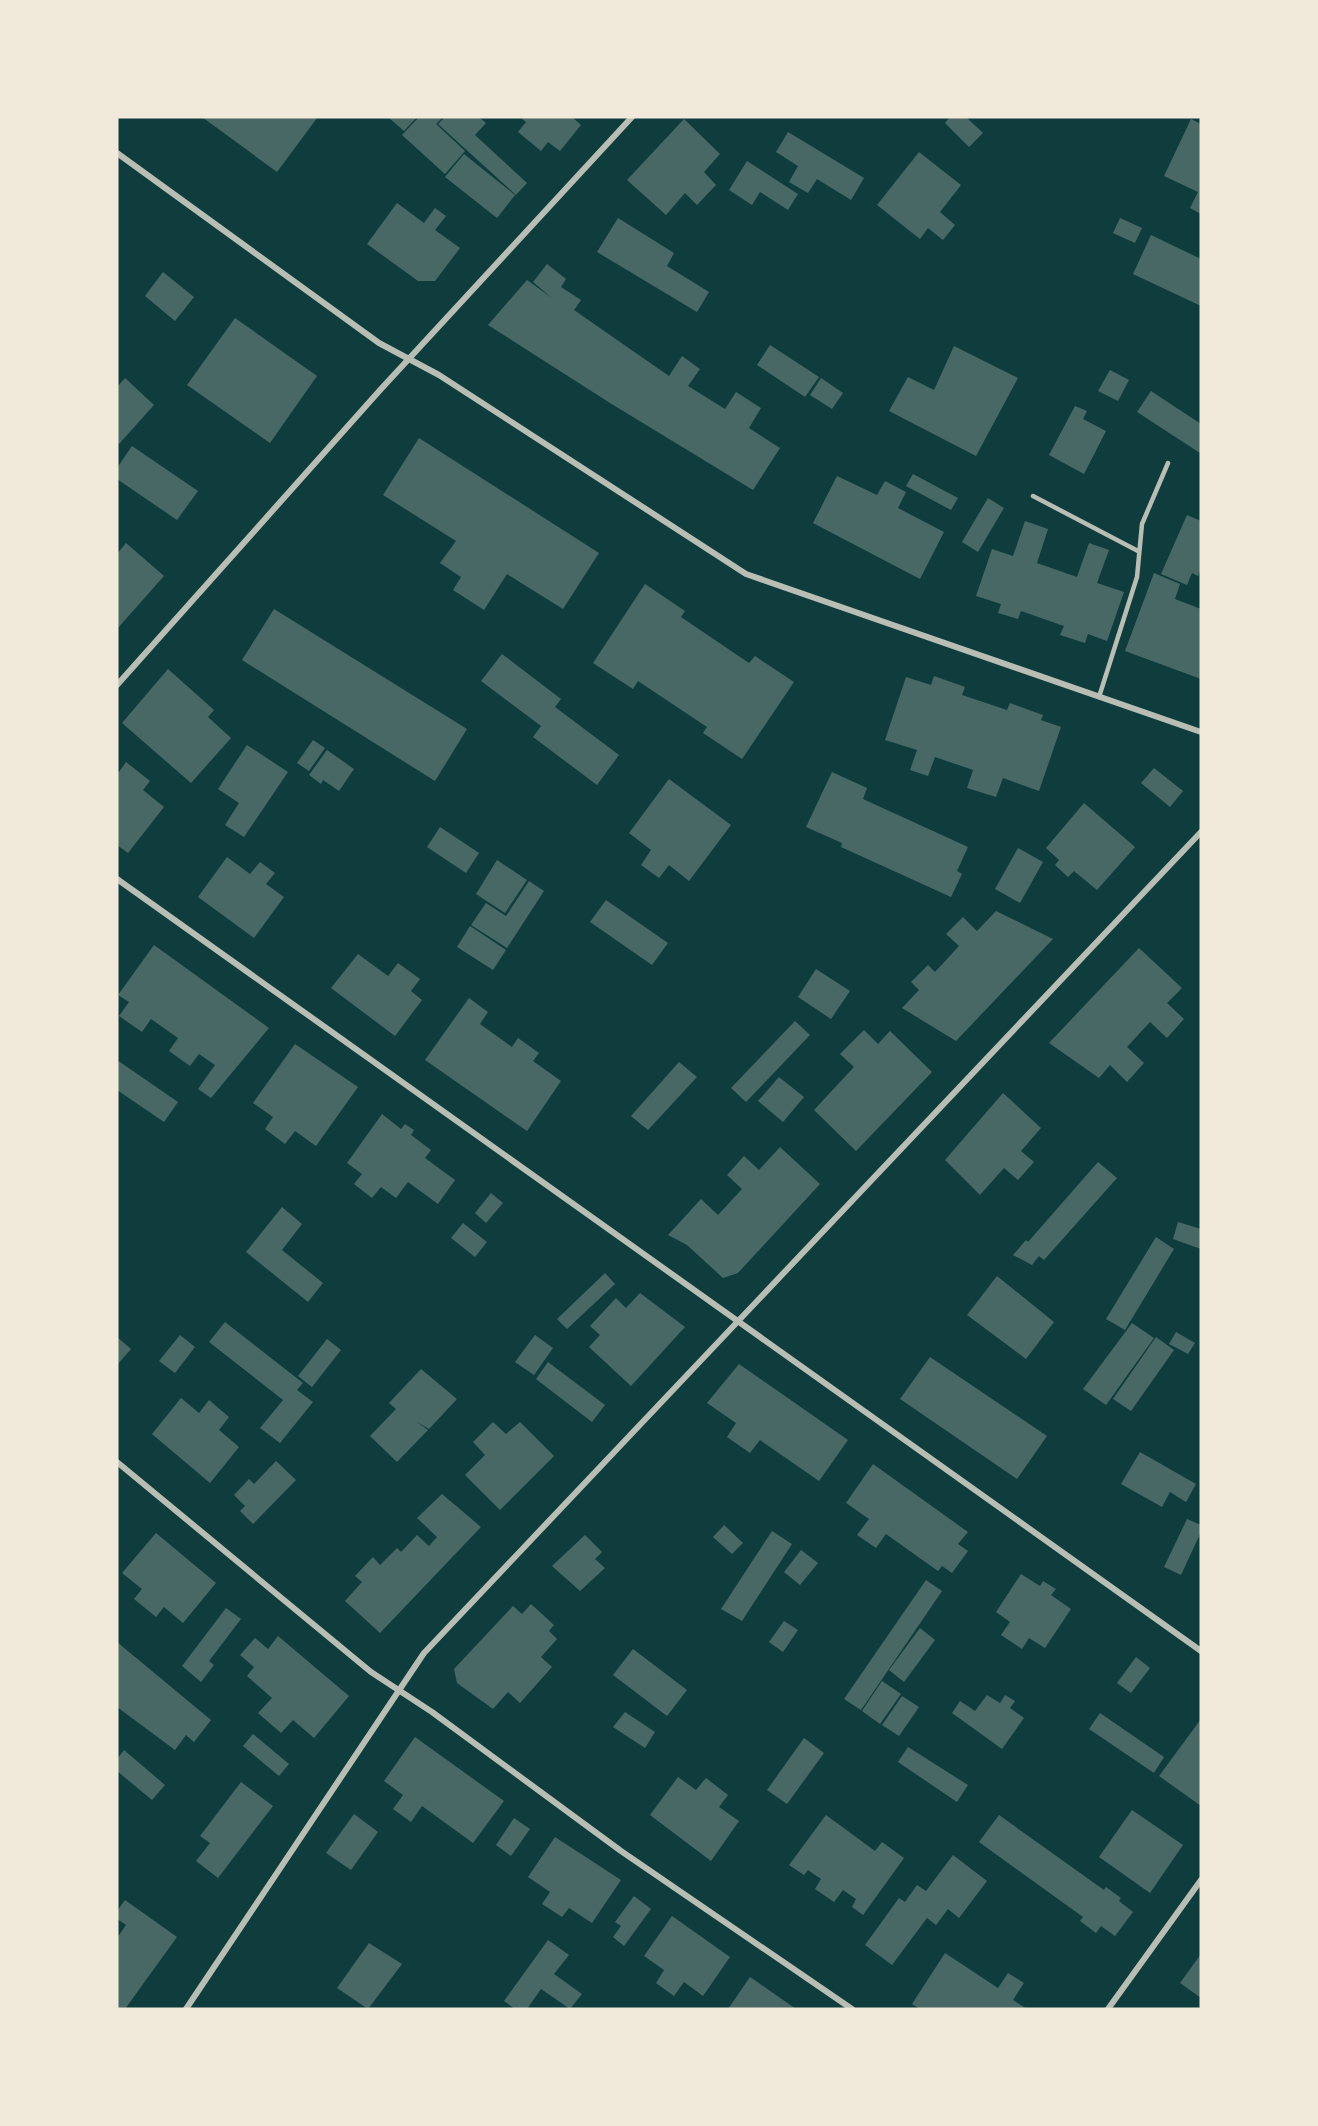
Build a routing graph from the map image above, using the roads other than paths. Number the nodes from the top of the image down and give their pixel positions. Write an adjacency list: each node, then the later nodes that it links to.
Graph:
1 (632, 117): 3 (street)
2 (117, 153): 3 (street)
3 (409, 359): 7 (street); 8 (street)
4 (1168, 463): 6 (lane)
5 (1033, 496): 6 (lane)
6 (1138, 551): 8 (lane)
7 (117, 685)
8 (1099, 697): 9 (street)
9 (1201, 732)
10 (1201, 832): 12 (street)
11 (117, 879): 12 (street)
12 (738, 1321): 14 (street); 15 (street)
13 (117, 1462): 15 (street)
14 (1201, 1651)
15 (398, 1690): 17 (street); 18 (street)
16 (1201, 1880): 19 (street)
17 (186, 2009)
18 (852, 2009)
19 (1108, 2009)

